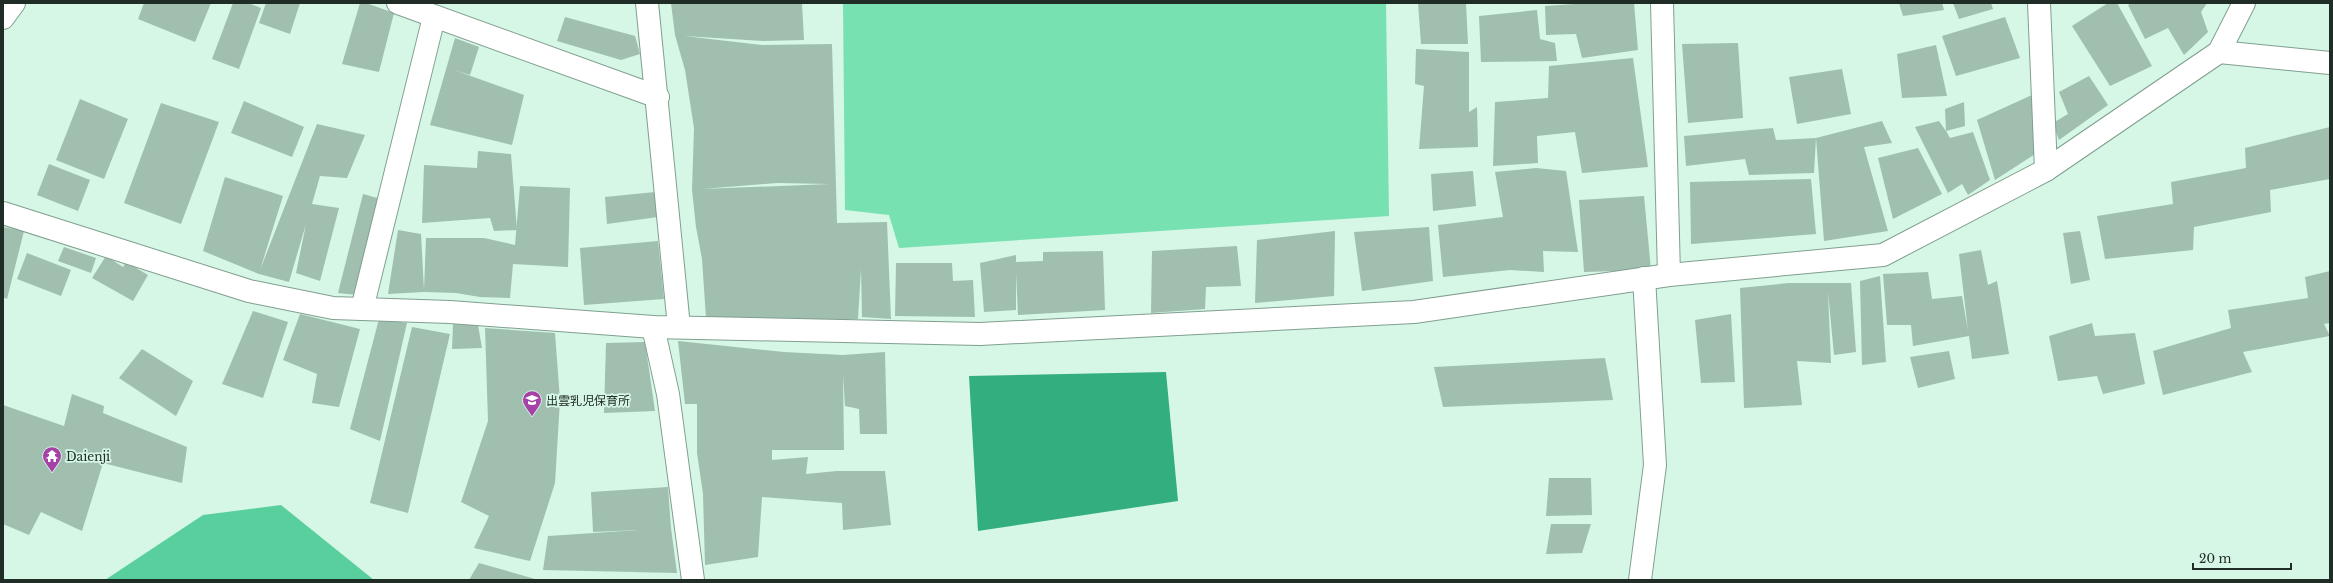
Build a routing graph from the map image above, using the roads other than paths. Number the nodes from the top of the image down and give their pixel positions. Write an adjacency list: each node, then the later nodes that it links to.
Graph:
1 (14, 3): 8 (street)
2 (398, 3): 7 (street)
3 (647, 3): 11 (street)
4 (1662, 3): 14 (street)
5 (2039, 3): 12 (street)
6 (2244, 3): 9 (street)
7 (434, 16): 11 (street); 16 (street)
8 (3, 18)
9 (2219, 52): 10 (street); 12 (street)
10 (2330, 63)
11 (658, 97): 17 (street)
12 (2046, 170): 14 (street)
13 (3, 213): 16 (street)
14 (1669, 275): 15 (street)
15 (1644, 278): 17 (street); 20 (street)
16 (362, 309): 18 (street)
17 (679, 327): 18 (street)
18 (653, 328): 19 (street)
19 (692, 580)
20 (1640, 580)

